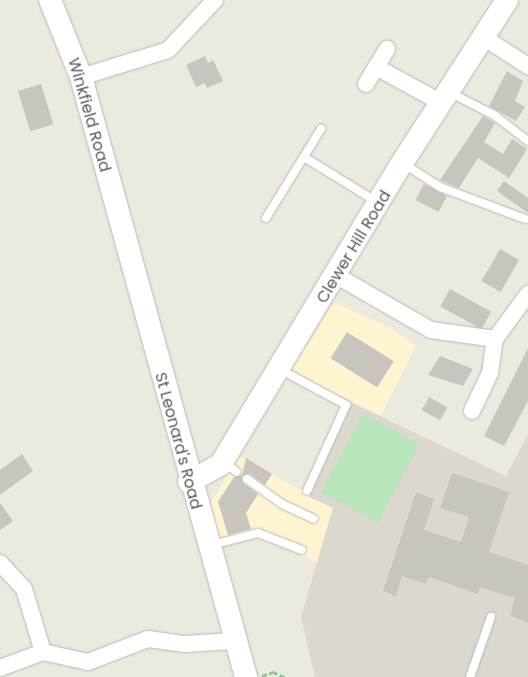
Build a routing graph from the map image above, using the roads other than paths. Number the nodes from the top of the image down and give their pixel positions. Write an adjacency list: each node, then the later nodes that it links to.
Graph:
1 (50, 0): 8 (main road, Winkfield Road)
2 (215, 0): 8 (street)
3 (507, 0): 4 (main road, Clewer Hill Road)
4 (483, 37): 6 (street); 10 (main road, Clewer Hill Road)
5 (387, 49): 7 (street)
6 (528, 66)
7 (376, 67): 9 (street); 10 (street)
8 (81, 77): 18 (main road, Winkfield Road)
9 (366, 84)
10 (446, 98): 12 (lane); 14 (main road, Clewer Hill Road)
11 (321, 129): 13 (lane)
12 (528, 141)
13 (304, 157): 15 (lane); 16 (lane)
14 (402, 163): 15 (main road, Clewer Hill Road); 17 (lane)
15 (381, 204): 19 (main road, Clewer Hill Road)
16 (266, 218)
17 (525, 219)
18 (120, 232): 25 (main road, St Leonard's Road)
19 (337, 276): 21 (street); 22 (main road, Clewer Hill Road)
20 (528, 294): 21 (street)
21 (496, 339): 23 (street)
22 (279, 370): 25 (main road, Clewer Hill Road); 26 (lane)
23 (472, 411)
24 (247, 479): 27 (lane)
25 (189, 482): 28 (main road, St Leonard's Road)
26 (307, 491)
27 (314, 519)
28 (207, 546): 29 (lane); 32 (main road, St Leonard's Road)
29 (302, 550)
30 (0, 563): 33 (street)
31 (491, 617): 38 (lane)
32 (234, 646): 33 (street); 35 (main road, St Leonard's Road); 36 (main road, St Leonard's Road); 37 (main road)
33 (42, 652): 34 (street)
34 (0, 668)
35 (237, 677)
36 (246, 677)
37 (254, 677)
38 (470, 677)

